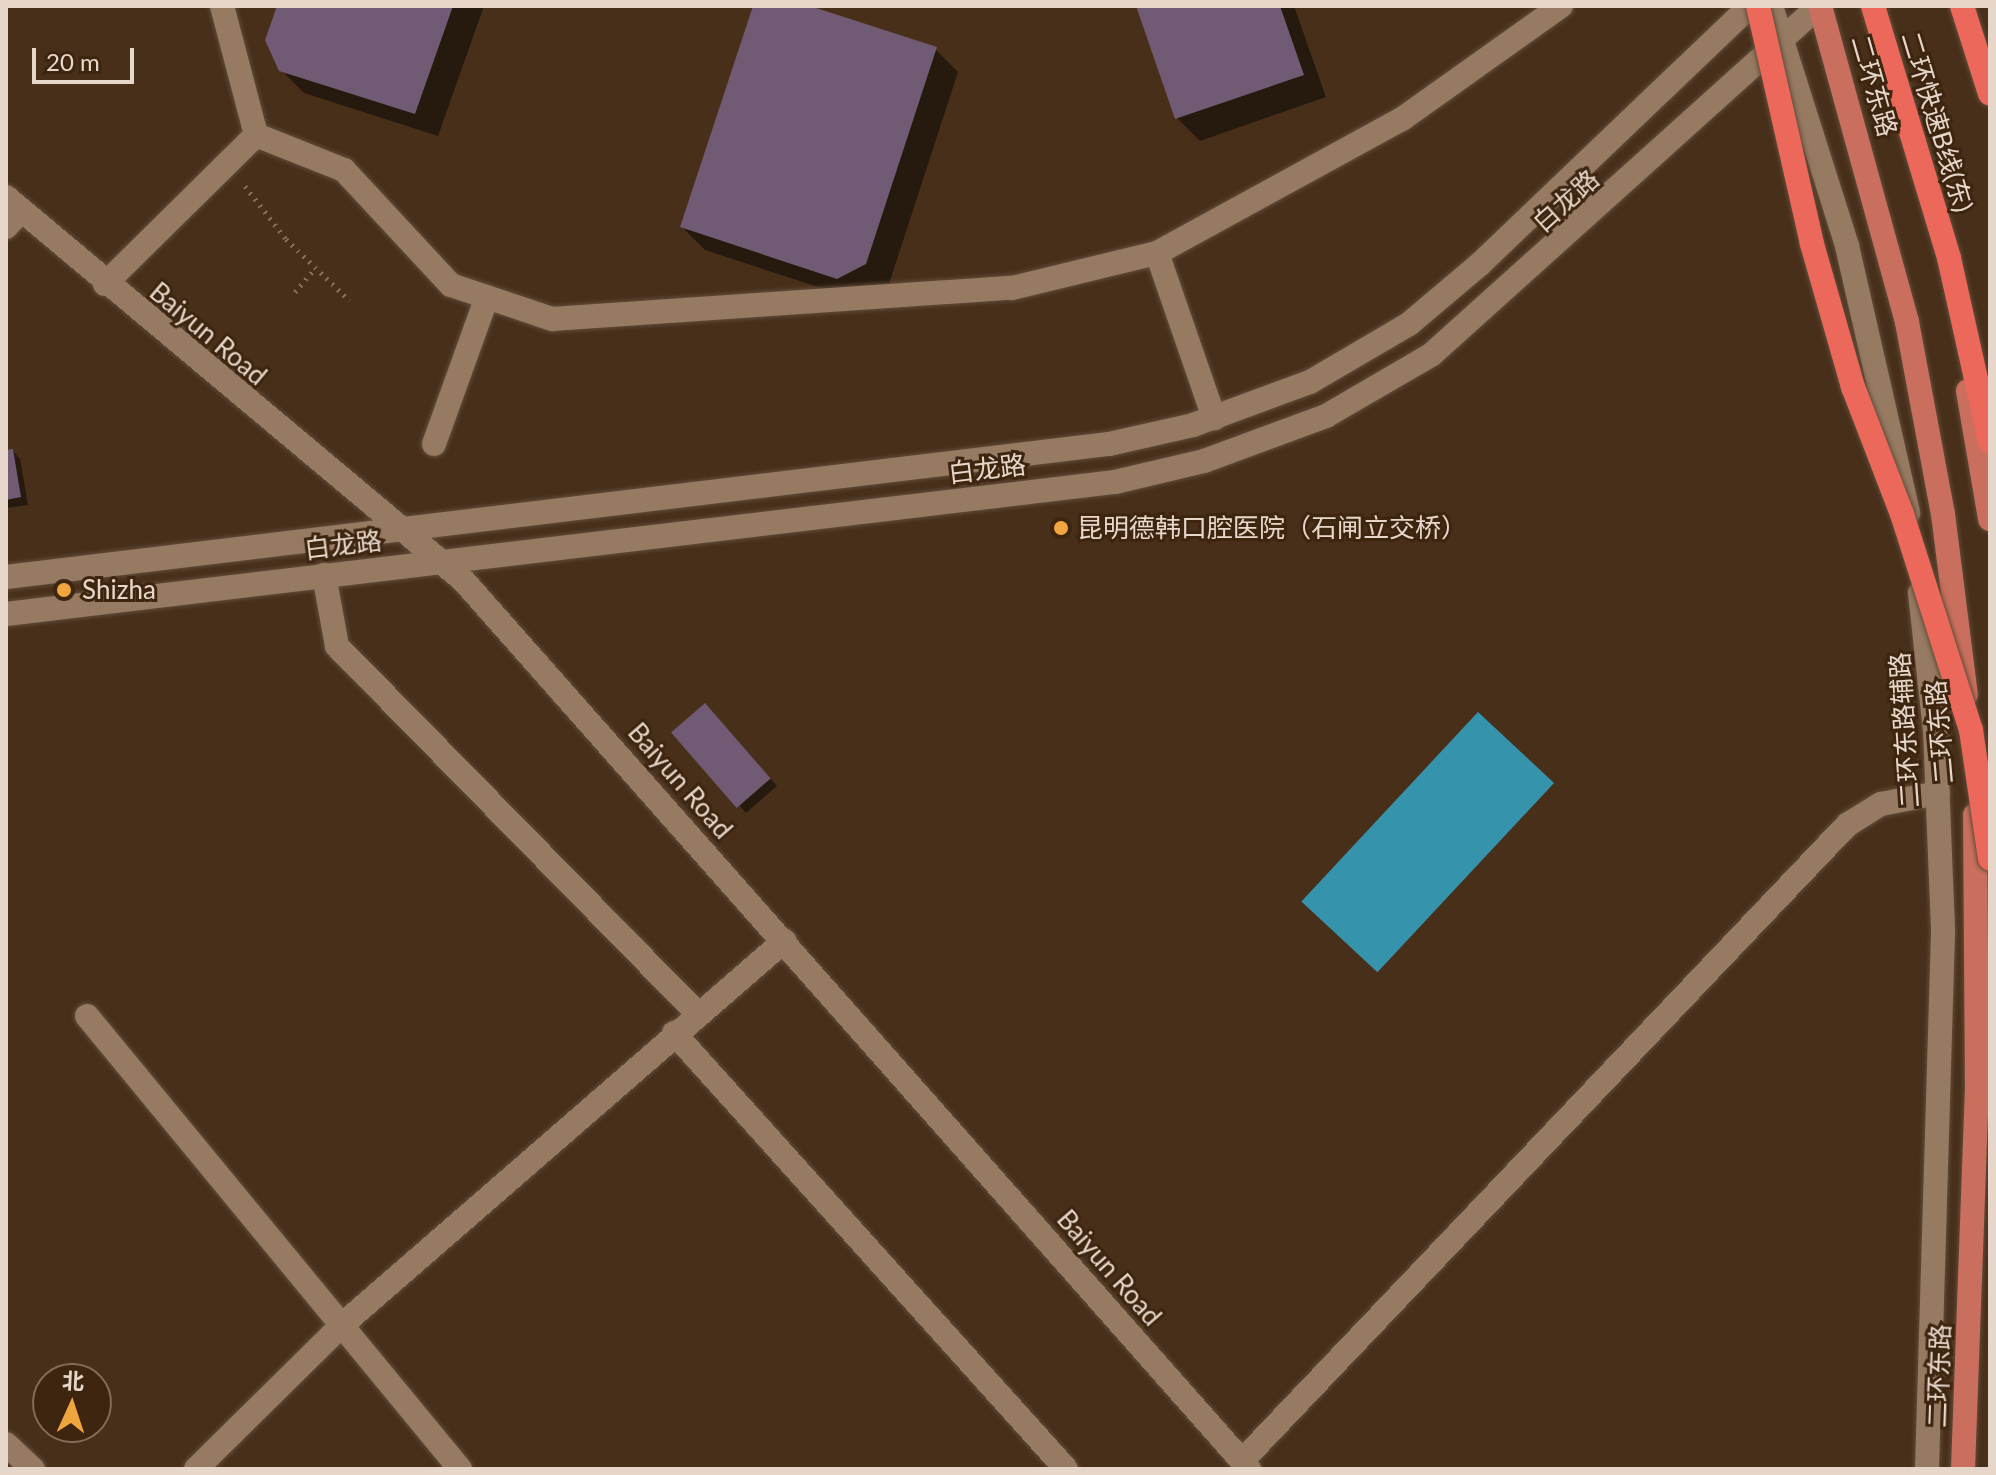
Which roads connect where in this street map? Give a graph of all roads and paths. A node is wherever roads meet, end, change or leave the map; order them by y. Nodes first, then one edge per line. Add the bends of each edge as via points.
1 (222, 6) edge
2 (1561, 6) edge
3 (1750, 6) edge
4 (1758, 6) edge
5 (1771, 6) edge
6 (1820, 6) edge
7 (1871, 6) edge
8 (1963, 6) edge
9 (1783, 40) junction
10 (1990, 87) edge
11 (1990, 94) edge
12 (256, 135) junction
13 (228, 164) junction
14 (11, 212) edge
15 (1157, 253) junction
16 (315, 268) junction
17 (105, 284) junction
18 (295, 292) dead end
19 (487, 297) junction
20 (349, 300) dead end
21 (1214, 418) junction
22 (1990, 441) edge
23 (434, 444) dead end
24 (1990, 519) edge
25 (404, 529) junction
26 (442, 561) junction
27 (324, 575) junction
28 (6, 577) edge
29 (6, 614) edge
30 (1938, 793) junction
31 (1990, 859) edge
32 (784, 941) junction
33 (698, 1014) junction
34 (87, 1016) dead end
35 (674, 1033) junction
36 (342, 1325) junction
37 (6, 1444) edge
38 (1246, 1465) edge
39 (33, 1469) edge
40 (196, 1469) edge
41 (460, 1469) edge
42 (1066, 1469) edge
43 (1927, 1469) edge
44 (1963, 1469) edge

1 - 12 street
2 - 15 street via 1402,119
3 - 21 street, 白龙路 via 1480,264 1409,324 1310,382
4 - 31 highway, bridge via 1808,229 1849,373 1902,514 1971,730
5 - 9 street, 二环东路辅路
6 - 9 street, 白龙路
6 - 44 main road, 二环东路, bridge via 1907,322 1943,514 1966,700 1978,1009
7 - 22 highway, 二环快速B线(东) via 1949,258
7 - 24 main road, 二环东路 via 1932,229
8 - 10 street
8 - 11 highway
9 - 26 street, 白龙路 via 1431,355 1326,416 1204,461 1115,482
9 - 30 street, 二环东路辅路 via 1847,246 1897,452 1923,612
12 - 13 street
12 - 19 street via 344,170 451,285
13 - 16 path
13 - 17 street
14 - 17 street, Baiyun Road
15 - 19 street via 1012,288 663,313 552,319
15 - 21 street
16 - 18 path
16 - 20 path
17 - 25 street, Baiyun Road
19 - 23 street
21 - 25 street, 白龙路 via 1109,444
25 - 26 street, Baiyun Road
25 - 28 street, 白龙路
26 - 27 street, 白龙路
26 - 32 street, Baiyun Road
27 - 29 street, 白龙路
27 - 33 street via 337,646
30 - 38 street via 1881,804 1847,825
30 - 43 street, 二环东路辅路 via 1942,1091
32 - 33 street
32 - 38 street, Baiyun Road
33 - 35 street
34 - 36 street
35 - 36 street
35 - 42 street
36 - 40 street
36 - 41 street
37 - 39 street

